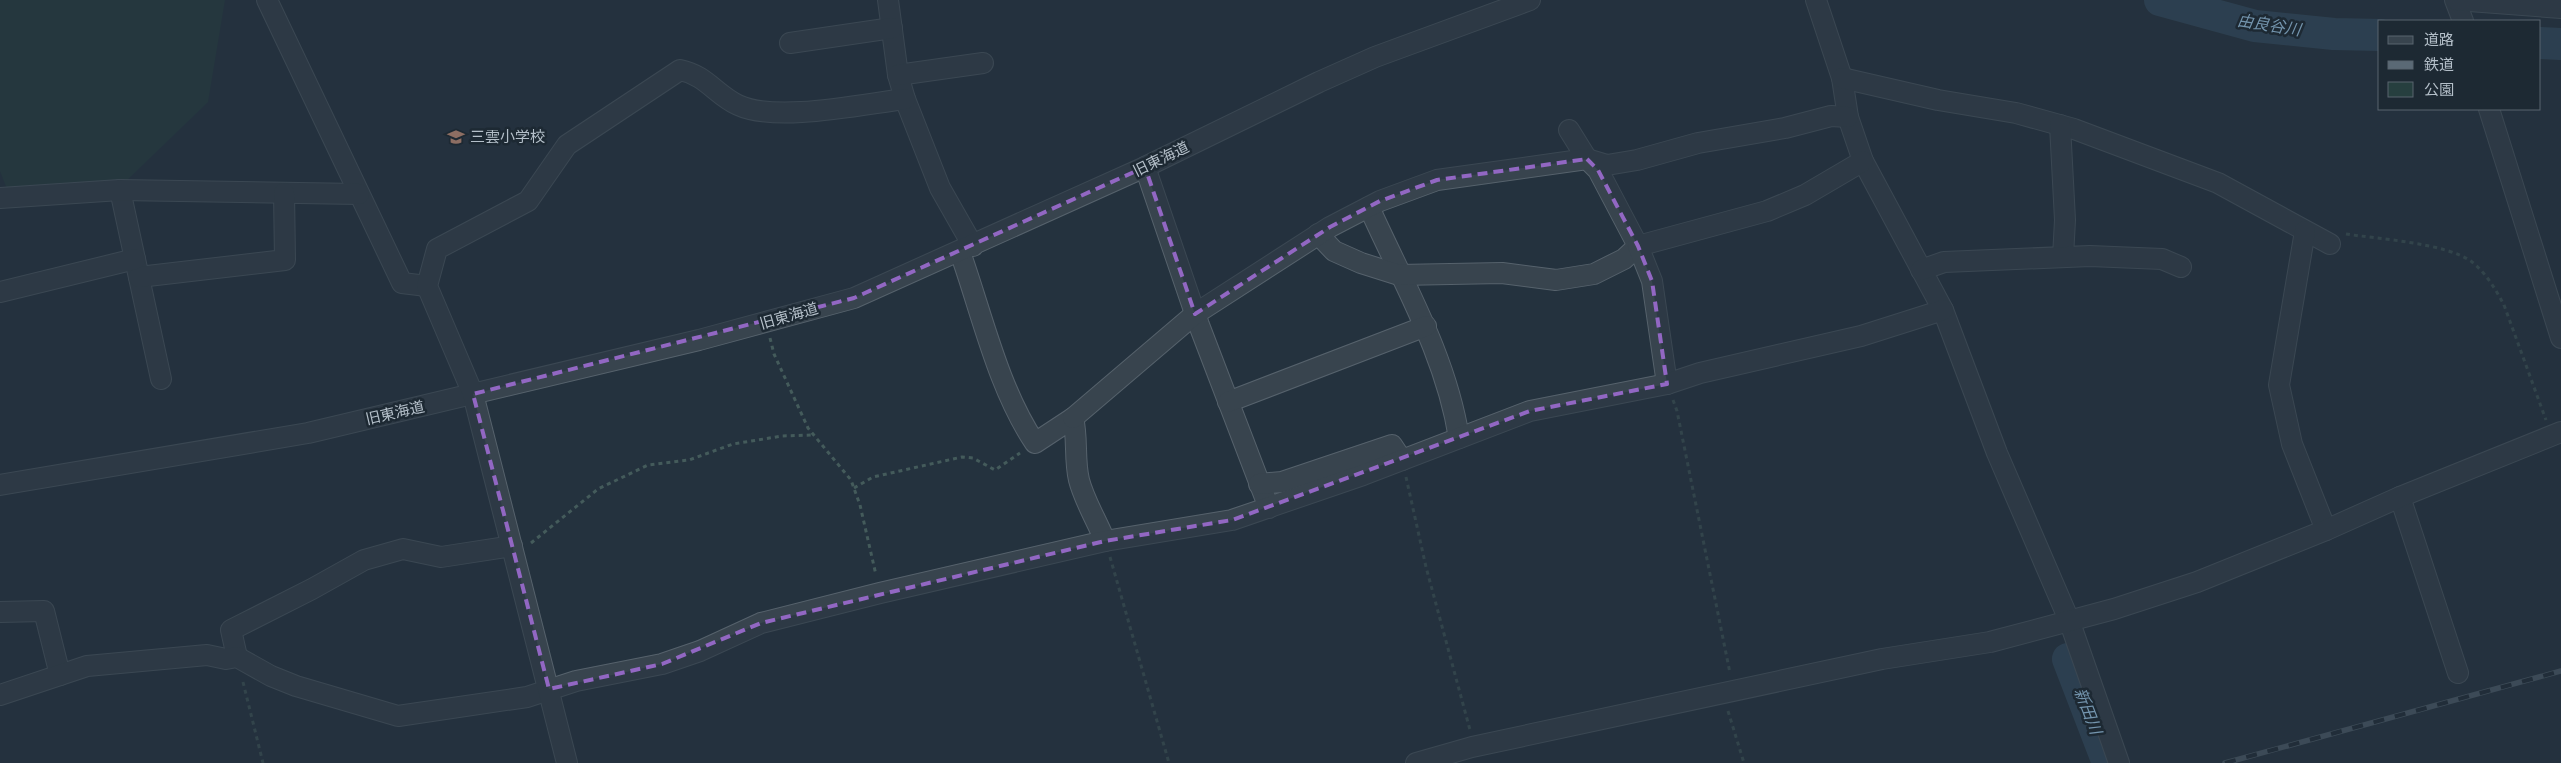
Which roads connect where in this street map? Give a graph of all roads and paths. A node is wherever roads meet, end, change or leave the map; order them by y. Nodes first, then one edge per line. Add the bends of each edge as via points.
1 (267, 0) edge
2 (888, 0) edge
3 (1530, 0) edge
4 (1816, 0) edge
5 (2458, 7) edge
6 (2561, 8) edge
7 (892, 28) junction
8 (790, 43) dead end
9 (984, 63) dead end
10 (898, 75) junction
11 (1842, 78) junction
12 (905, 99) junction
13 (2489, 110) edge
14 (1848, 117) junction
15 (2060, 125) junction
16 (1570, 130) dead end
17 (1587, 159) junction
18 (1863, 161) junction
19 (1145, 167) junction
20 (120, 190) junction
21 (284, 193) junction
22 (359, 194) junction
23 (0, 198) edge
24 (1369, 207) junction
25 (2306, 231) junction
26 (1318, 234) junction
27 (2335, 239) joint
28 (1638, 246) junction
29 (967, 249) junction
30 (2063, 257) junction
31 (2181, 267) dead end
32 (137, 268) junction
33 (1921, 270) junction
34 (1399, 275) junction
35 (427, 286) junction
36 (0, 292) edge
37 (1942, 310) junction
38 (1195, 314) junction
39 (766, 323) junction
40 (1426, 326) junction
41 (2561, 338) edge
42 (160, 379) dead end
43 (1667, 384) junction
44 (474, 394) junction
45 (1228, 402) junction
46 (1073, 418) junction
47 (2556, 434) edge
48 (814, 435) junction
49 (1459, 438) junction
50 (1035, 443) junction
51 (1402, 460) junction
52 (1259, 484) junction
53 (0, 485) edge
54 (854, 488) junction
55 (2400, 496) junction
56 (1269, 508) junction
57 (2326, 530) junction
58 (1105, 541) junction
59 (514, 551) junction
60 (880, 593) junction
61 (0, 612) edge
62 (2069, 620) junction
63 (237, 657) junction
64 (2458, 673) dead end
65 (60, 675) junction
66 (549, 689) junction
67 (1731, 692) junction
68 (0, 695) edge
69 (1472, 747) junction
70 (263, 763) edge
71 (567, 763) edge
72 (1170, 763) edge
73 (1416, 763) edge
74 (1744, 763) edge
75 (2119, 763) edge

1 - 22 street
2 - 7 street
3 - 19 street, 旧東海道 via 1359,64
4 - 11 street
5 - 6 street
7 - 8 street
7 - 10 street
9 - 10 street
10 - 12 street
11 - 14 street
11 - 15 street
12 - 29 street
12 - 35 street via 786,113 766,112 738,105 694,72 680,70 568,145 528,201 437,249
13 - 41 street
14 - 17 street via 1831,116 1607,165
14 - 18 street
15 - 25 street via 2218,183
15 - 30 street via 2065,220
16 - 17 street
17 - 24 street via 1437,180
17 - 28 street via 1598,170
18 - 28 street via 1804,195 1767,211
18 - 33 street
19 - 29 street, 旧東海道
19 - 38 street
20 - 21 street
20 - 23 street
20 - 32 street
21 - 22 street
21 - 32 street via 285,260
22 - 35 street via 402,283
24 - 26 street
24 - 34 street
25 - 27 street
25 - 57 street via 2279,385 2292,444
26 - 34 street via 1334,251
26 - 38 street
27 - 47 path via 2446,250 2472,262 2494,287 2504,305
28 - 34 street via 1624,259 1594,274 1556,280 1502,273
28 - 43 street via 1652,281
29 - 39 street, 旧東海道 via 854,298
29 - 50 street via 1007,390
30 - 31 street via 2162,259
30 - 33 street via 1944,262
32 - 36 street
32 - 42 street
33 - 37 street
34 - 40 street
35 - 44 street
37 - 43 street via 1861,336 1700,373
37 - 62 street via 1997,453
38 - 45 street
38 - 46 street
39 - 44 street, 旧東海道
39 - 48 path via 774,354
40 - 45 street
40 - 49 street via 1454,404
43 - 49 street via 1530,410
43 - 67 path via 1679,421 1731,677
44 - 53 street, 旧東海道 via 308,434
44 - 59 street
45 - 52 street
46 - 50 street
46 - 58 street via 1079,482
47 - 55 street
48 - 54 path
48 - 59 path via 782,436 733,444 689,460 648,465 598,489
49 - 51 street
50 - 54 path via 996,470 973,458 962,457 873,477
51 - 52 street via 1392,445 1282,482
51 - 56 street
51 - 69 path via 1426,567 1469,724
52 - 56 street
54 - 60 path
55 - 57 street
55 - 64 street
56 - 58 street via 1232,520
57 - 62 street via 2197,582
58 - 60 street
58 - 72 path
59 - 63 street via 441,557 403,549 364,560 231,630
59 - 66 street
60 - 66 street via 761,623 700,651 662,664
61 - 65 street via 44,611
62 - 67 street via 1990,642 1882,659
62 - 75 street
63 - 65 street via 182,656 87,666
63 - 66 street via 271,676 398,716 527,697
63 - 70 path
65 - 68 street
66 - 71 street
67 - 69 street
67 - 74 path via 1728,712
69 - 73 street

